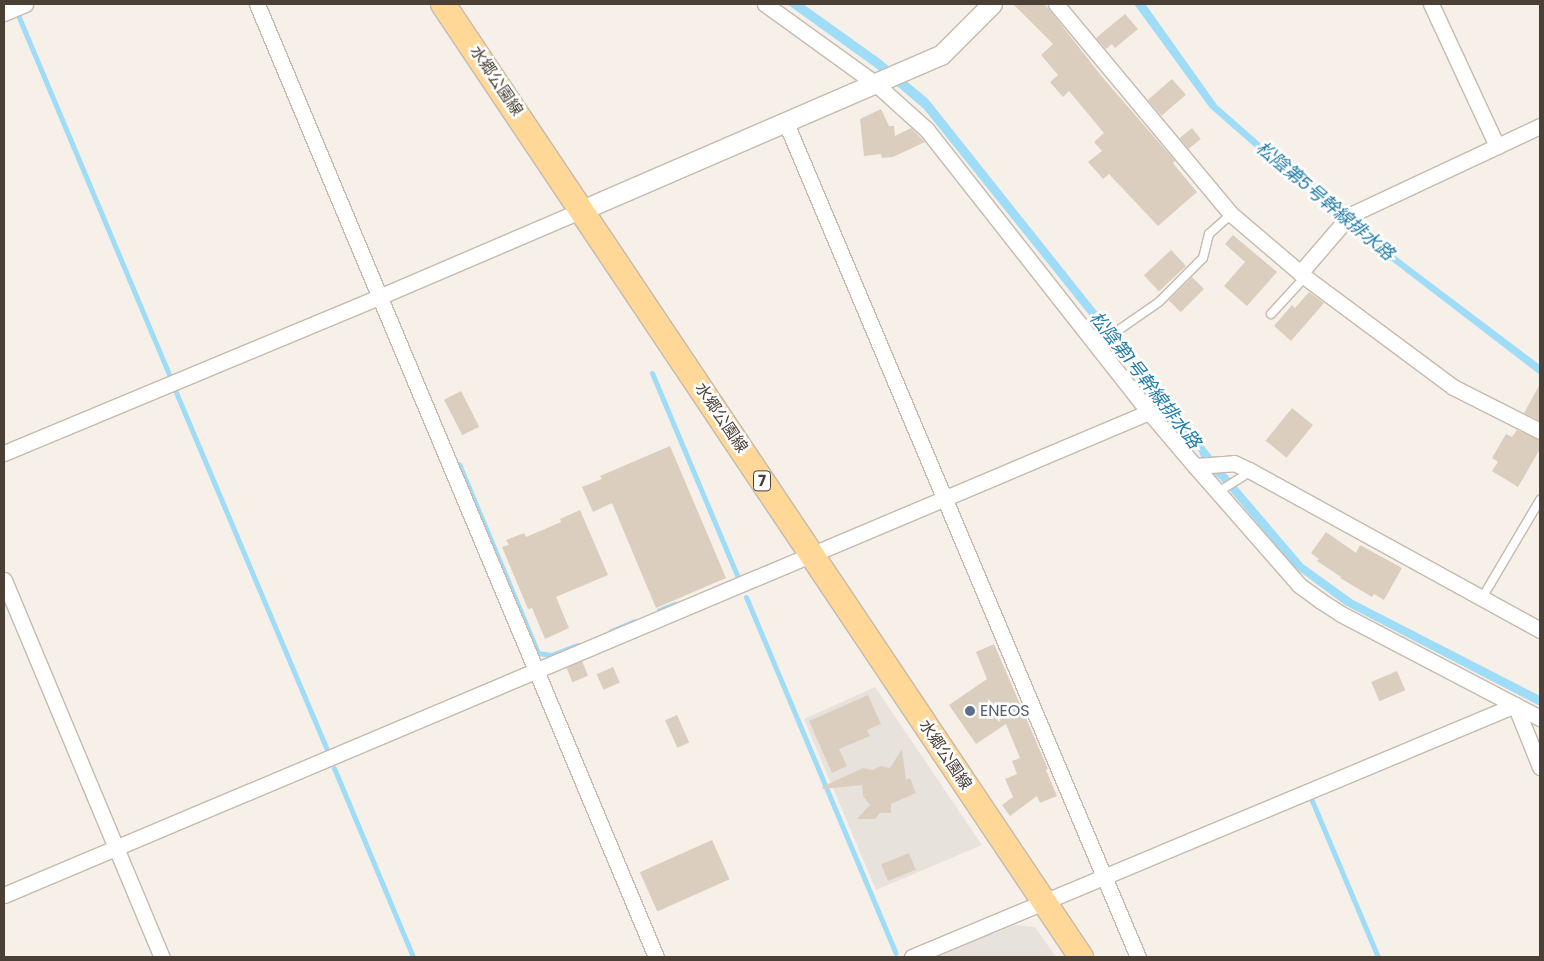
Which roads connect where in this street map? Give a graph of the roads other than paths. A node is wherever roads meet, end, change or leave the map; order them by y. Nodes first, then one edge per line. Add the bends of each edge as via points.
1 (25, 4) edge
2 (257, 4) edge
3 (444, 4) edge
4 (765, 4) edge
5 (992, 4) edge
6 (1056, 4) edge
7 (1431, 4) edge
8 (4, 13) edge
9 (879, 82) junction
10 (786, 123) junction
11 (1540, 126) edge
12 (1496, 146) junction
13 (582, 210) junction
14 (1231, 214) junction
15 (1302, 275) junction
16 (378, 297) junction
17 (1271, 314) dead end
18 (1099, 343) junction
19 (1149, 412) junction
20 (1540, 431) edge
21 (4, 453) edge
22 (1197, 466) junction
23 (1252, 471) junction
24 (1220, 491) junction
25 (945, 499) junction
26 (1540, 500) edge
27 (812, 555) junction
28 (4, 580) edge
29 (1482, 598) junction
30 (1540, 630) edge
31 (538, 671) junction
32 (1515, 705) junction
33 (1540, 718) edge
34 (1540, 767) edge
35 (117, 848) junction
36 (1104, 876) junction
37 (4, 895) edge
38 (1043, 902) junction
39 (162, 957) edge
40 (656, 957) edge
41 (912, 957) edge
42 (1081, 957) edge
43 (1138, 957) edge

1 - 8 street
2 - 16 street
3 - 13 main road, 水郷公園線 / 7
4 - 9 street
5 - 9 street via 941,55
6 - 14 street
7 - 12 street
9 - 10 street
9 - 18 street via 926,130
10 - 13 street
10 - 25 street
11 - 12 street
12 - 15 street via 1350,215
13 - 16 street
13 - 27 main road, 水郷公園線 / 7
14 - 15 street
14 - 18 lane via 1209,234 1203,258 1159,302
15 - 17 lane
15 - 20 street via 1453,387
16 - 21 street
16 - 31 street
18 - 19 street
19 - 22 street
19 - 25 street
22 - 23 street via 1234,463
22 - 24 street
23 - 24 lane
23 - 29 street
24 - 32 street via 1299,585 1321,601
25 - 27 street
25 - 36 street
26 - 29 lane
27 - 31 street
27 - 38 main road, 水郷公園線 / 7
28 - 35 street
29 - 30 street
31 - 35 street
31 - 40 street
32 - 33 street
32 - 34 street
32 - 36 street
35 - 37 street
35 - 39 street
36 - 38 street
36 - 43 street
38 - 41 street
38 - 42 main road, 水郷公園線 / 7

